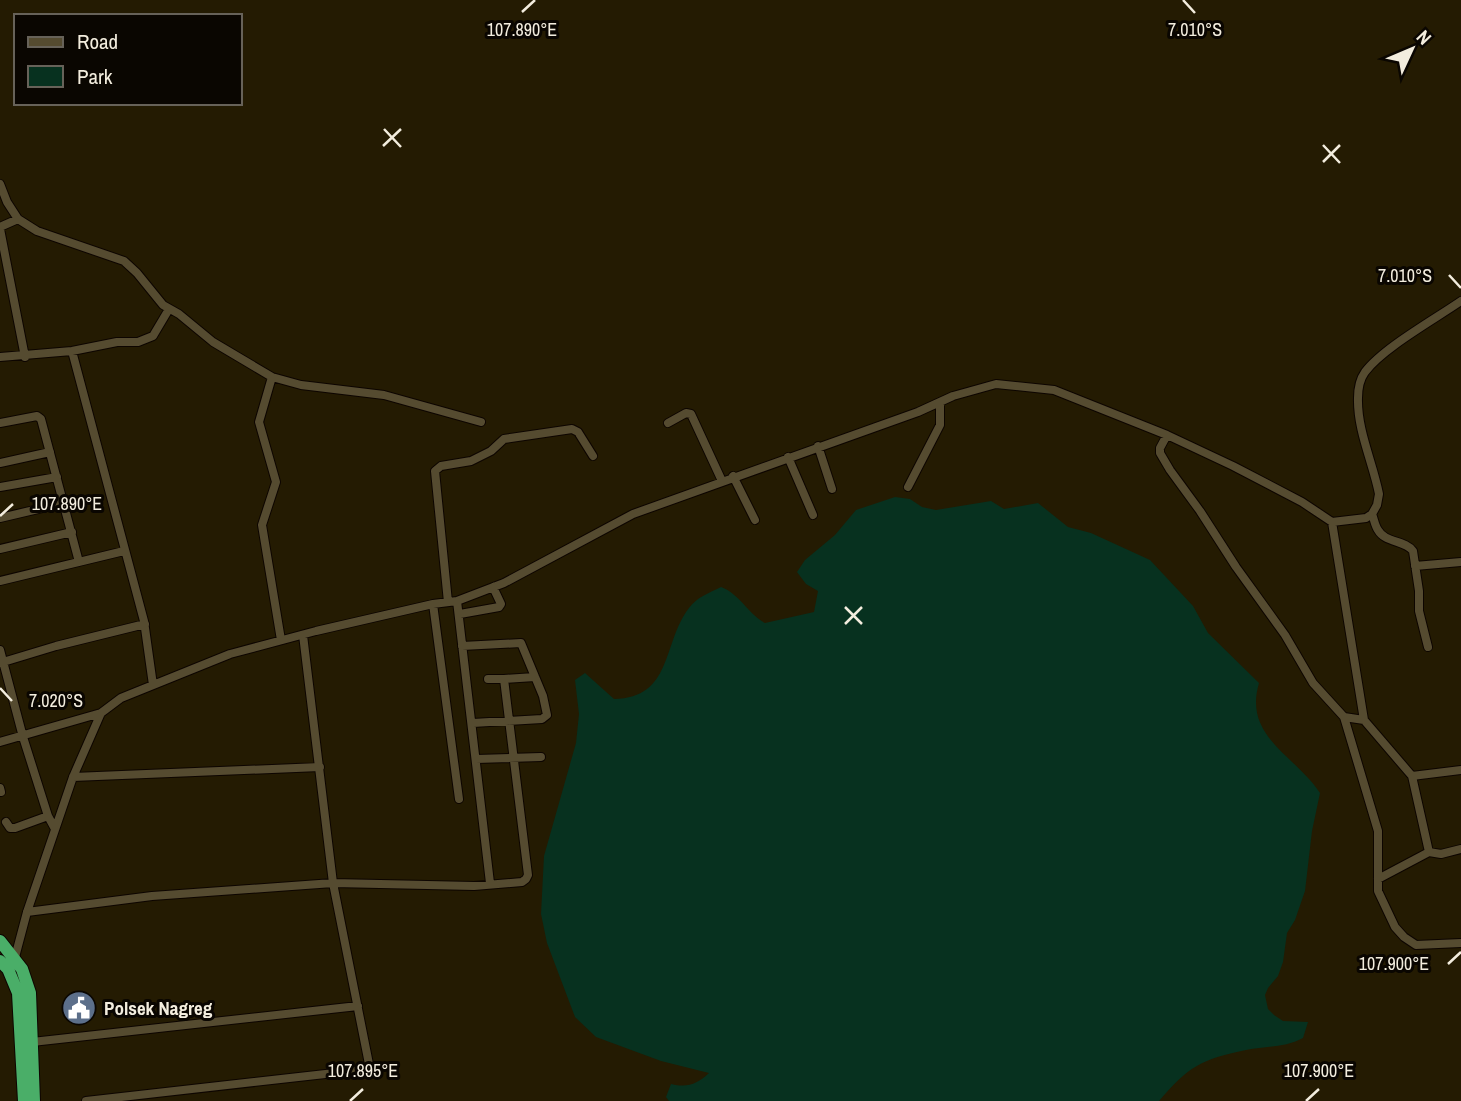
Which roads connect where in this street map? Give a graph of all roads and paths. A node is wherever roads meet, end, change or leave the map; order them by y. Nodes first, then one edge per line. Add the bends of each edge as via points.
1 (0, 184) edge
2 (19, 219) junction
3 (0, 228) edge
4 (1461, 300) edge
5 (169, 309) junction
6 (72, 351) junction
7 (0, 357) edge
8 (25, 357) junction
9 (272, 377) junction
10 (940, 402) junction
11 (481, 422) dead end
12 (0, 423) edge
13 (668, 423) dead end
14 (1167, 435) junction
15 (818, 446) junction
16 (50, 452) junction
17 (593, 456) dead end
18 (788, 457) junction
19 (0, 463) edge
20 (733, 476) junction
21 (57, 477) junction
22 (722, 481) junction
23 (0, 487) edge
24 (908, 487) dead end
25 (832, 489) dead end
26 (64, 503) junction
27 (1372, 514) junction
28 (813, 515) dead end
29 (0, 518) edge
30 (755, 520) dead end
31 (1332, 522) junction
32 (72, 532) junction
33 (0, 549) edge
34 (124, 551) junction
35 (79, 562) junction
36 (1461, 562) edge
37 (1415, 566) junction
38 (0, 581) edge
39 (494, 587) junction
40 (453, 602) junction
41 (433, 604) junction
42 (460, 614) junction
43 (145, 624) junction
44 (303, 635) junction
45 (281, 640) junction
46 (462, 646) junction
47 (1428, 646) dead end
48 (0, 650) edge
49 (1, 663) edge
50 (535, 677) junction
51 (488, 679) dead end
52 (504, 679) junction
53 (153, 685) junction
54 (101, 713) junction
55 (1344, 717) junction
56 (1364, 720) junction
57 (510, 722) junction
58 (473, 723) junction
59 (23, 737) junction
60 (0, 742) edge
61 (514, 757) junction
62 (541, 757) dead end
63 (476, 759) junction
64 (320, 767) junction
65 (1461, 770) edge
66 (1412, 776) junction
67 (73, 777) junction
68 (458, 799) dead end
69 (48, 816) junction
70 (6, 822) dead end
71 (55, 829) junction
72 (1461, 849) edge
73 (1429, 852) junction
74 (1378, 879) junction
75 (333, 883) junction
76 (490, 883) junction
77 (27, 912) junction
78 (0, 941) edge
79 (1461, 943) edge
80 (8, 963) edge
81 (358, 1006) junction
82 (33, 1042) junction
83 (24, 1101) edge
84 (34, 1101) edge
85 (86, 1101) edge

1 - 2 street
2 - 3 street
2 - 5 street via 37,231 124,261
3 - 8 street
4 - 27 street via 1364,373 1358,400 1379,494
5 - 6 street via 159,329 146,340
5 - 9 street
6 - 8 street
6 - 34 street
7 - 8 street
9 - 11 street via 384,395
9 - 45 street via 258,422 276,482 262,530
10 - 14 street via 996,384 1054,390
10 - 15 street
10 - 24 street via 940,425
12 - 16 street via 40,417
13 - 22 street via 691,414
14 - 31 street via 1302,502
14 - 55 street via 1160,448 1170,470 1285,635 1312,683
15 - 18 street
15 - 25 street
16 - 19 street
16 - 21 street
17 - 40 street via 572,429 504,439 491,452 435,471
18 - 20 street
18 - 28 street
20 - 22 street
20 - 30 street
21 - 23 street
21 - 26 street
22 - 39 street via 633,514
26 - 29 street
26 - 32 street
27 - 31 street
27 - 37 street via 1384,536 1412,549
31 - 56 street
32 - 33 street
32 - 35 street
34 - 35 street
34 - 43 street
35 - 38 street
36 - 37 street
37 - 47 street
39 - 40 street
39 - 42 street via 499,607
40 - 41 street
40 - 42 street
41 - 44 street
41 - 68 street
42 - 46 street
43 - 49 street
43 - 53 street
44 - 45 street
44 - 64 street
45 - 53 street via 230,654
46 - 50 street via 520,643
46 - 58 street
48 - 49 street
49 - 59 street
50 - 52 street
50 - 57 street via 547,715
51 - 52 street
52 - 57 street
53 - 54 street via 121,698
54 - 59 street
54 - 67 street
55 - 56 street
55 - 74 street via 1378,831
56 - 66 street
57 - 58 street
57 - 61 street
58 - 63 street
59 - 60 street
59 - 69 street
61 - 62 street
61 - 63 street
61 - 76 street via 528,874 522,882
63 - 76 street
64 - 67 street
64 - 75 street
65 - 66 street
66 - 73 street
67 - 71 street
69 - 70 street via 15,828
69 - 71 street
71 - 77 street
72 - 73 street
73 - 74 street
74 - 79 street via 1386,909 1404,937 1416,945
75 - 76 street
75 - 77 street via 152,896
75 - 81 street
77 - 80 street
78 - 80 highway
80 - 82 highway via 22,969 30,993
80 - 83 highway via 18,993
81 - 82 street
81 - 85 street via 370,1069
82 - 84 highway

